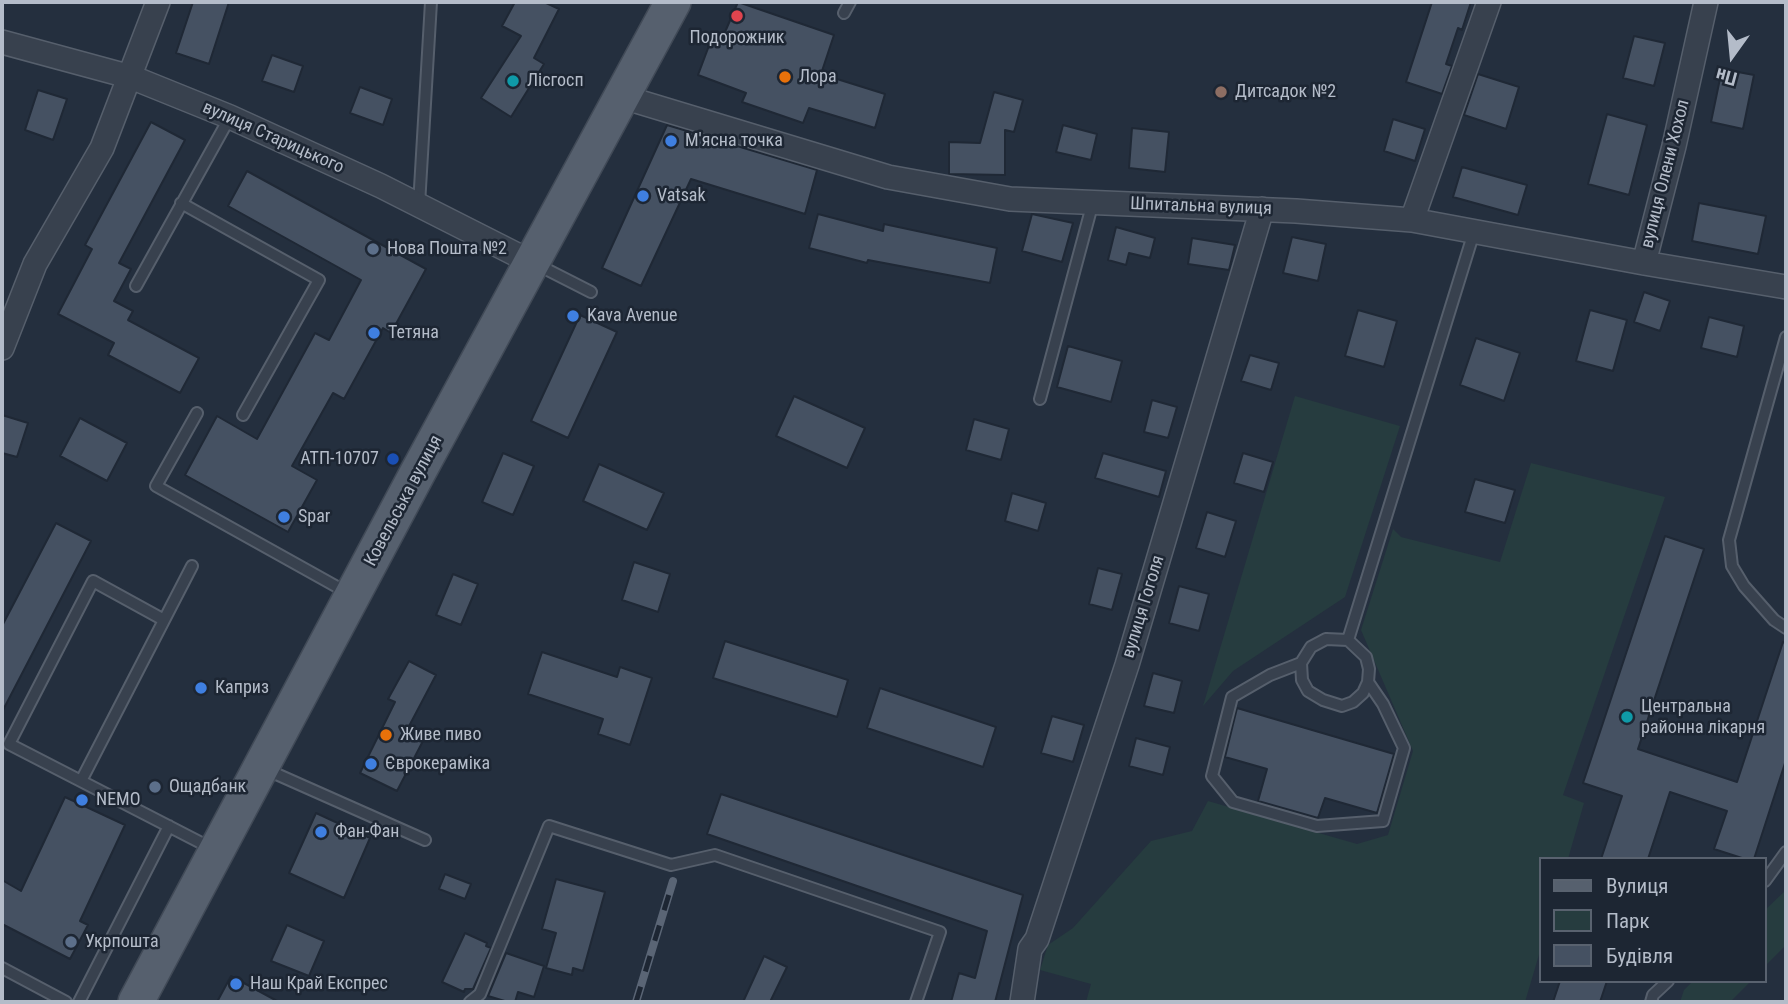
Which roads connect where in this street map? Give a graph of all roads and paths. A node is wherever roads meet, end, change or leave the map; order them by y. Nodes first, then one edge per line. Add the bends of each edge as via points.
1 (158, 2) edge
2 (431, 2) edge
3 (673, 2) edge
4 (850, 2) edge
5 (1489, 2) edge
6 (1706, 2) edge
7 (844, 13) dead end
8 (2, 41) edge
9 (131, 77) junction
10 (623, 97) junction
11 (230, 117) junction
12 (1093, 202) junction
13 (181, 203) junction
14 (419, 205) junction
15 (1262, 209) junction
16 (1412, 220) junction
17 (1475, 232) junction
18 (533, 263) junction
19 (1644, 264) junction
20 (136, 286) dead end
21 (1786, 287) edge
22 (591, 292) dead end
23 (1786, 337) edge
24 (2, 348) edge
25 (1040, 399) dead end
26 (197, 413) dead end
27 (243, 415) dead end
28 (192, 566) dead end
29 (354, 596) junction
30 (164, 620) junction
31 (1786, 628) edge
32 (1349, 640) junction
33 (1301, 663) junction
34 (1368, 682) junction
35 (262, 768) junction
36 (80, 781) junction
37 (169, 826) junction
38 (425, 840) dead end
39 (217, 851) junction
40 (1786, 852) edge
41 (1767, 878) edge
42 (2, 968) edge
43 (1666, 983) edge
44 (66, 1002) edge
45 (79, 1002) edge
46 (136, 1002) edge
47 (470, 1002) edge
48 (916, 1002) edge
49 (1022, 1002) edge
50 (1651, 1002) edge

1 - 9 street
2 - 14 lane
3 - 10 main road, Ковельська вулиця
4 - 7 lane
5 - 16 street
6 - 19 street, вулиця Олени Хохол
8 - 9 street, вулиця Старицького
9 - 11 street, вулиця Старицького
9 - 24 street via 102,148 35,264
10 - 12 street, Шпитальна вулиця via 888,177 1010,200
10 - 18 main road, Ковельська вулиця
11 - 13 lane
11 - 14 street, вулиця Старицького
12 - 15 street, Шпитальна вулиця
12 - 25 lane
13 - 20 lane
13 - 27 lane via 318,279
14 - 18 street, вулиця Старицького
15 - 16 street, Шпитальна вулиця
15 - 49 street, вулиця Гоголя via 1126,665 1030,949
16 - 17 street, Шпитальна вулиця
17 - 19 street, Шпитальна вулиця
17 - 32 lane
18 - 22 lane
18 - 29 main road, Ковельська вулиця
19 - 21 street, Шпитальна вулиця
23 - 31 lane via 1729,540 1732,566 1744,586
26 - 29 lane via 156,486
28 - 30 lane
29 - 35 main road, Ковельська вулиця
30 - 36 lane
30 - 36 lane via 93,582 9,744
32 - 33 lane via 1326,639 1311,647
32 - 34 lane via 1366,656
33 - 34 lane via 1308,691 1342,706 1363,693
33 - 34 lane via 1232,697 1212,776 1233,803 1317,826 1383,821 1404,748
35 - 38 lane
35 - 39 main road, Ковельська вулиця
36 - 37 lane
37 - 39 lane
37 - 45 lane
39 - 46 main road, Ковельська вулиця
40 - 41 lane
42 - 44 lane
43 - 50 lane
47 - 48 lane via 480,994 549,826 671,865 715,855 940,932

